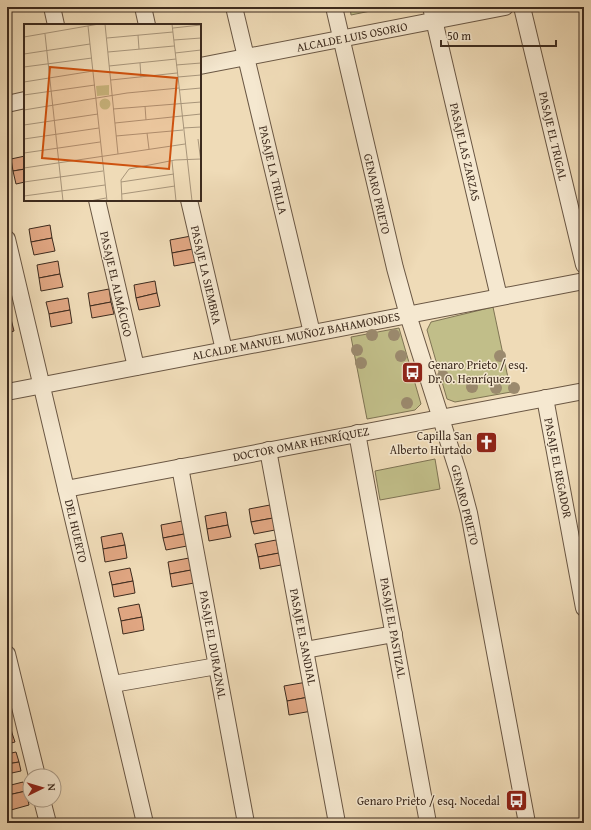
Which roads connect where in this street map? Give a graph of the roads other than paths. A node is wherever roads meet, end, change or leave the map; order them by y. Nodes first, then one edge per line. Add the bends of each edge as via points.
1 (52, 7) edge
2 (143, 7) edge
3 (234, 7) edge
4 (334, 7) edge
5 (505, 7) edge
6 (522, 7) edge
7 (433, 14) edge
8 (56, 24) edge
9 (147, 24) edge
10 (341, 39) junction
11 (246, 57) junction
12 (201, 66) edge
13 (24, 100) edge
14 (7, 104) edge
15 (97, 201) edge
16 (189, 201) edge
17 (7, 239) edge
18 (584, 265) edge
19 (584, 281) edge
20 (499, 297) junction
21 (408, 315) junction
22 (312, 333) junction
23 (224, 350) junction
24 (136, 367) junction
25 (42, 385) junction
26 (584, 391) edge
27 (7, 392) edge
28 (545, 398) junction
29 (441, 418) junction
30 (357, 434) junction
31 (268, 450) junction
32 (180, 467) junction
33 (66, 489) junction
34 (583, 600) edge
35 (394, 634) junction
36 (305, 650) junction
37 (7, 654) edge
38 (217, 666) junction
39 (112, 684) junction
40 (35, 768) edge
41 (44, 808) edge
42 (48, 823) edge
43 (145, 823) edge
44 (246, 823) edge
45 (337, 823) edge
46 (428, 823) edge
47 (527, 823) edge

1 - 8 street
2 - 9 street
3 - 11 street, PASAJE LA TRILLA
4 - 10 street, GENARO PRIETO
5 - 7 street, ALCALDE LUIS OSORIO
6 - 18 street, PASAJE EL TRIGAL
7 - 10 street, ALCALDE LUIS OSORIO
7 - 20 street, PASAJE LAS ZARZAS
10 - 11 street, ALCALDE LUIS OSORIO
10 - 21 street, GENARO PRIETO
11 - 12 street, ALCALDE LUIS OSORIO
11 - 22 street, PASAJE LA TRILLA
13 - 14 street
15 - 24 street, PASAJE EL ALMÁCIGO
16 - 23 street, PASAJE LA SIEMBRA
17 - 25 street, DEL HUERTO
19 - 20 street, ALCALDE MANUEL MUÑOZ BAHAMONDES
20 - 21 street, ALCALDE MANUEL MUÑOZ BAHAMONDES
21 - 22 street, ALCALDE MANUEL MUÑOZ BAHAMONDES
21 - 29 street, GENARO PRIETO
22 - 23 street, ALCALDE MANUEL MUÑOZ BAHAMONDES
23 - 24 street, ALCALDE MANUEL MUÑOZ BAHAMONDES
24 - 25 street, ALCALDE MANUEL MUÑOZ BAHAMONDES
25 - 27 street, ALCALDE MANUEL MUÑOZ BAHAMONDES
25 - 33 street, DEL HUERTO
26 - 28 street, DOCTOR OMAR HENRÍQUEZ
28 - 29 street, DOCTOR OMAR HENRÍQUEZ
28 - 34 street, PASAJE EL REGADOR
29 - 30 street, DOCTOR OMAR HENRÍQUEZ
29 - 47 street, GENARO PRIETO via 474,536
30 - 31 street, DOCTOR OMAR HENRÍQUEZ
30 - 35 street, PASAJE EL PASTIZAL
31 - 32 street, DOCTOR OMAR HENRÍQUEZ
31 - 36 street, PASAJE EL SANDIAL
32 - 33 street, DOCTOR OMAR HENRÍQUEZ
32 - 38 street, PASAJE EL DURAZNAL
33 - 39 street, DEL HUERTO
35 - 36 street
35 - 46 street, PASAJE EL PASTIZAL
36 - 45 street, PASAJE EL SANDIAL
37 - 40 street
38 - 39 street
38 - 44 street, PASAJE EL DURAZNAL
39 - 43 street, DEL HUERTO
41 - 42 street

